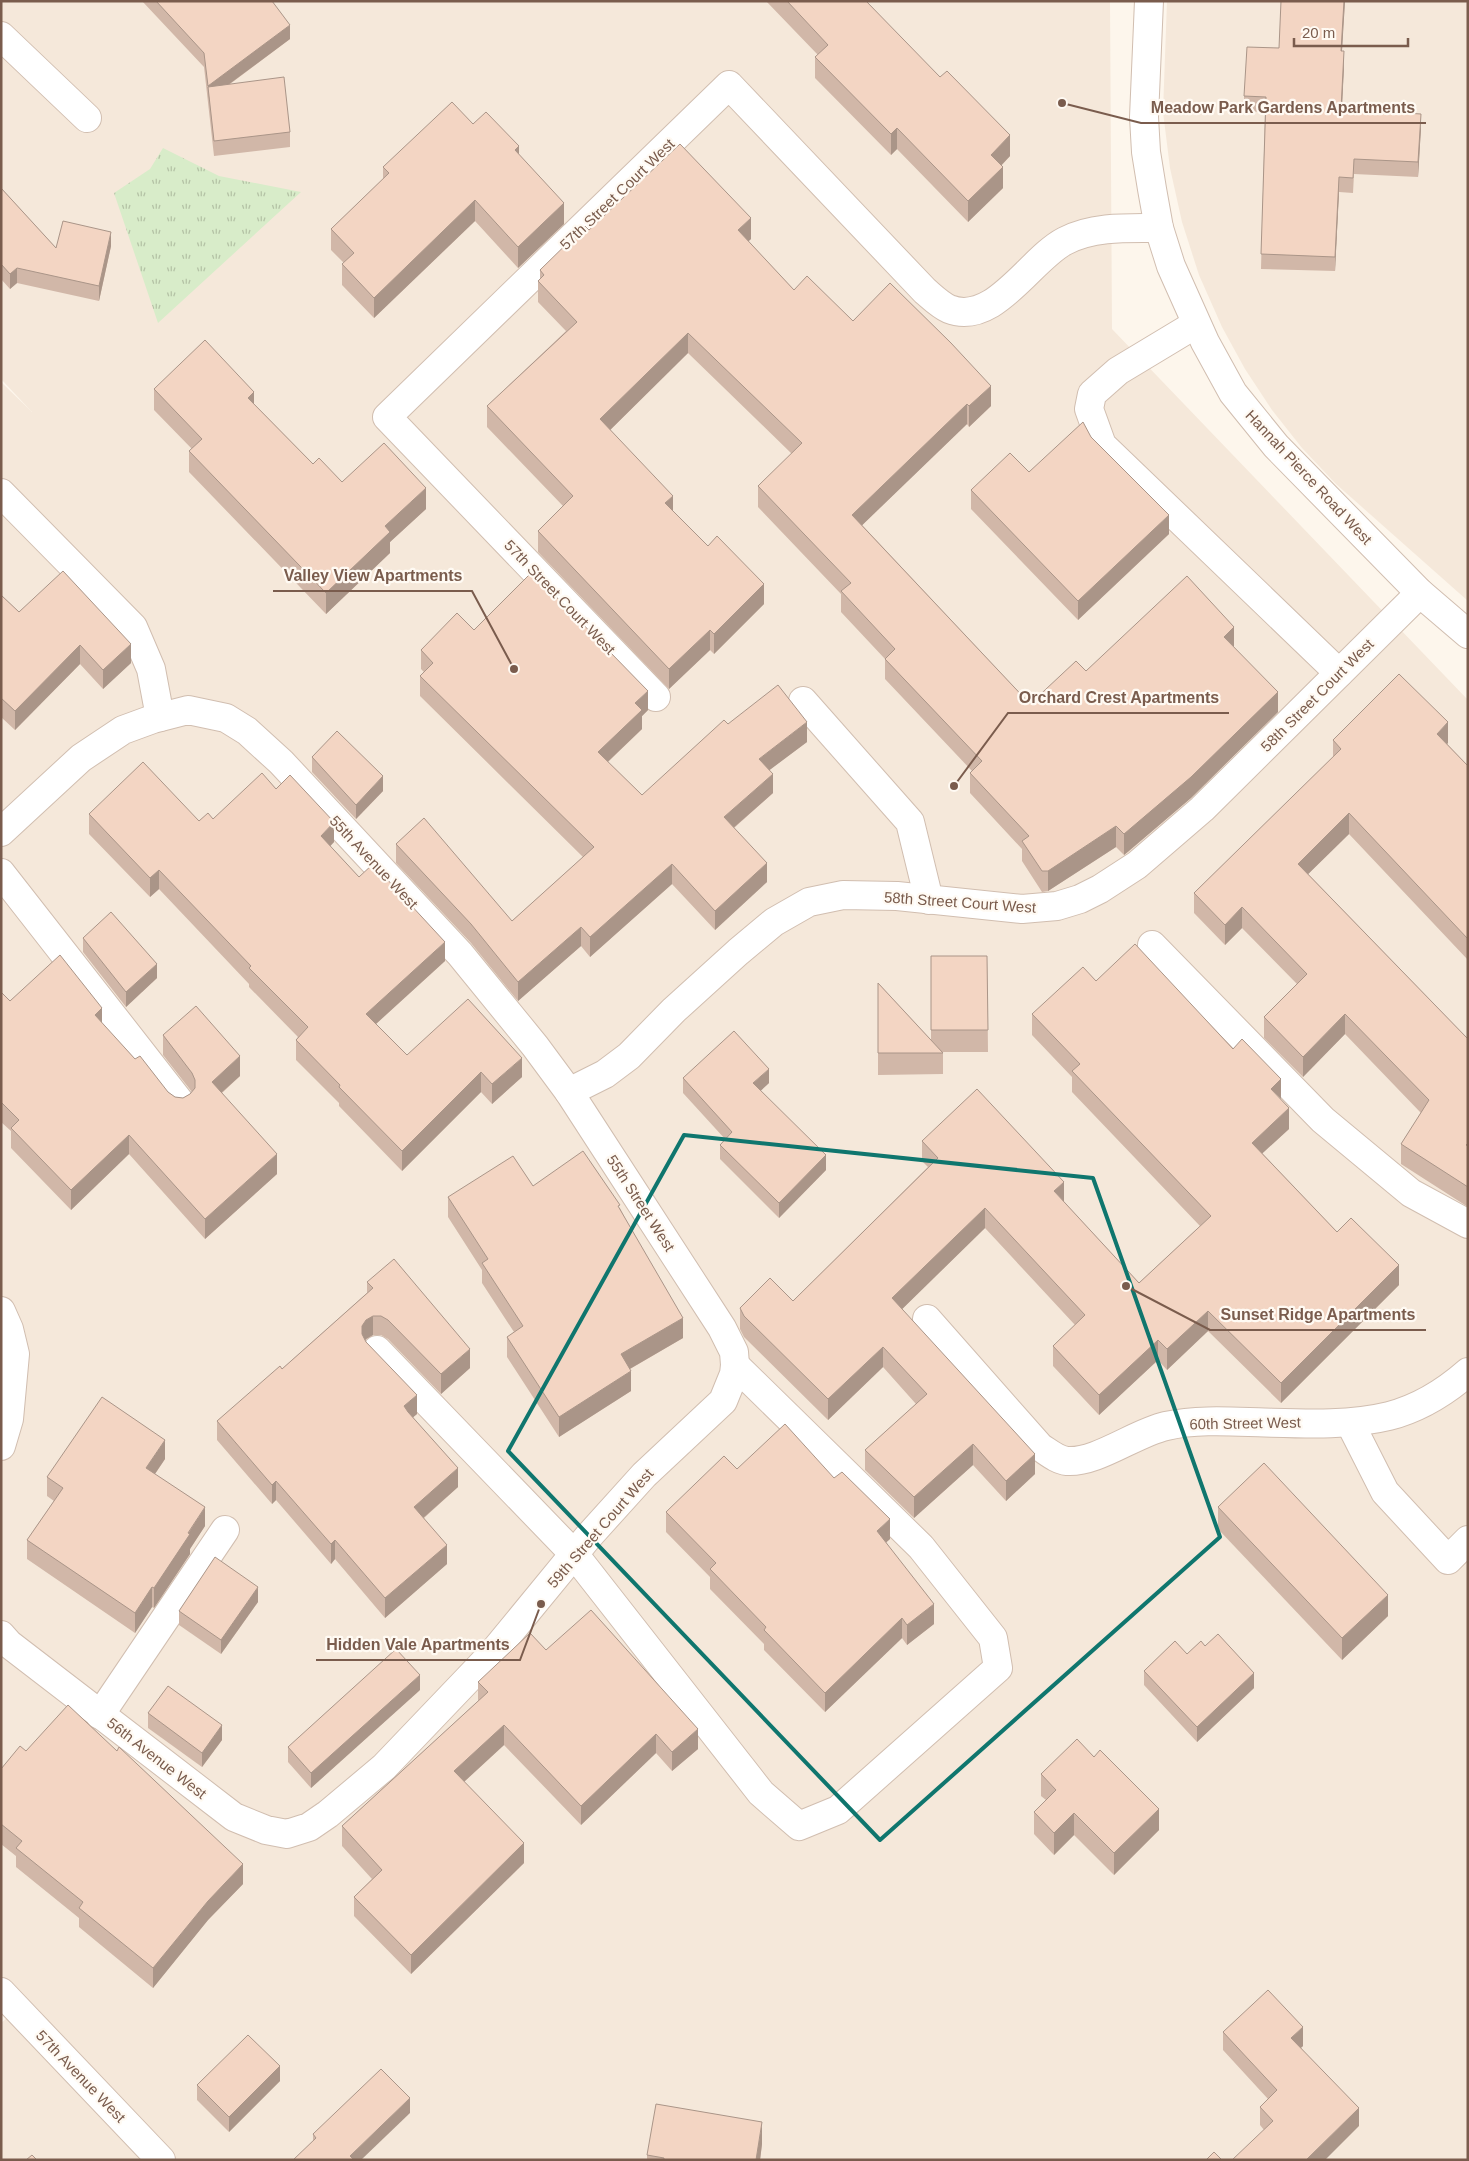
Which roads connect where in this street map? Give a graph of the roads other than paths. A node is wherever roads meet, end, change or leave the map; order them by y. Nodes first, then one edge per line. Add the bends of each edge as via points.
1 (1149, 1) edge
2 (1, 36) edge
3 (87, 118) dead end
4 (1159, 228) junction
5 (1196, 324) junction
6 (1, 493) edge
7 (1420, 594) junction
8 (1468, 634) edge
9 (1339, 673) junction
10 (656, 697) dead end
11 (803, 700) dead end
12 (160, 717) junction
13 (1, 832) edge
14 (1, 872) edge
15 (929, 900) junction
16 (1152, 945) dead end
17 (535, 1046) joint
18 (570, 1092) junction
19 (180, 1102) edge
20 (1468, 1224) edge
21 (1, 1311) edge
22 (927, 1319) dead end
23 (377, 1350) edge
24 (735, 1365) junction
25 (1468, 1372) edge
26 (1350, 1422) junction
27 (1, 1446) edge
28 (225, 1530) dead end
29 (1468, 1540) edge
30 (574, 1554) junction
31 (1, 1634) edge
32 (100, 1714) junction
33 (328, 1814) joint
34 (1, 1992) edge
35 (161, 2160) edge

1 - 4 street, Hannah Pierce Road West via 1144,117 1146,152
2 - 3 street
4 - 5 street, Hannah Pierce Road West
4 - 10 street, 57th Street Court West via 1124,228 1075,236 1048,252 990,305 966,313 948,309 925,291 730,85 387,417
5 - 7 street, Hannah Pierce Road West via 1247,413
5 - 9 street via 1118,371 1092,394 1089,409 1102,445
6 - 12 street via 133,627 151,669
7 - 8 street, Hannah Pierce Road West
7 - 9 street, 58th Street Court West
9 - 15 street, 58th Street Court West via 1202,809 1137,865 1100,889 1057,906 1022,909
11 - 15 street via 910,822
12 - 13 street via 122,730 81,758
12 - 17 street, 55th Avenue West via 188,710 226,718 247,731 281,762 460,954
14 - 19 street
15 - 18 street, 58th Street Court West via 843,895 809,902 774,922 738,952 628,1056 605,1074
16 - 20 street via 1323,1120 1411,1193
17 - 18 street, 55th Street West
18 - 24 street, 55th Street West via 722,1328 734,1352
21 - 27 street via 15,1354 9,1419
22 - 26 street, 60th Street West via 1040,1447 1066,1461 1090,1458 1166,1426 1207,1420
23 - 30 street
24 - 30 street, 59th Street Court West via 723,1401 644,1475
24 - 30 street via 921,1548 993,1638 998,1668 838,1810 799,1826 761,1793
25 - 26 street, 60th Street West via 1447,1390 1420,1406 1389,1416
26 - 29 street via 1385,1492 1448,1560
28 - 32 street
30 - 33 street, 59th Street Court West via 492,1654 384,1767
31 - 32 street, 56th Avenue West via 9,1644
32 - 33 street, 56th Avenue West via 234,1817 266,1830 288,1834 308,1827
34 - 35 street, 57th Avenue West

